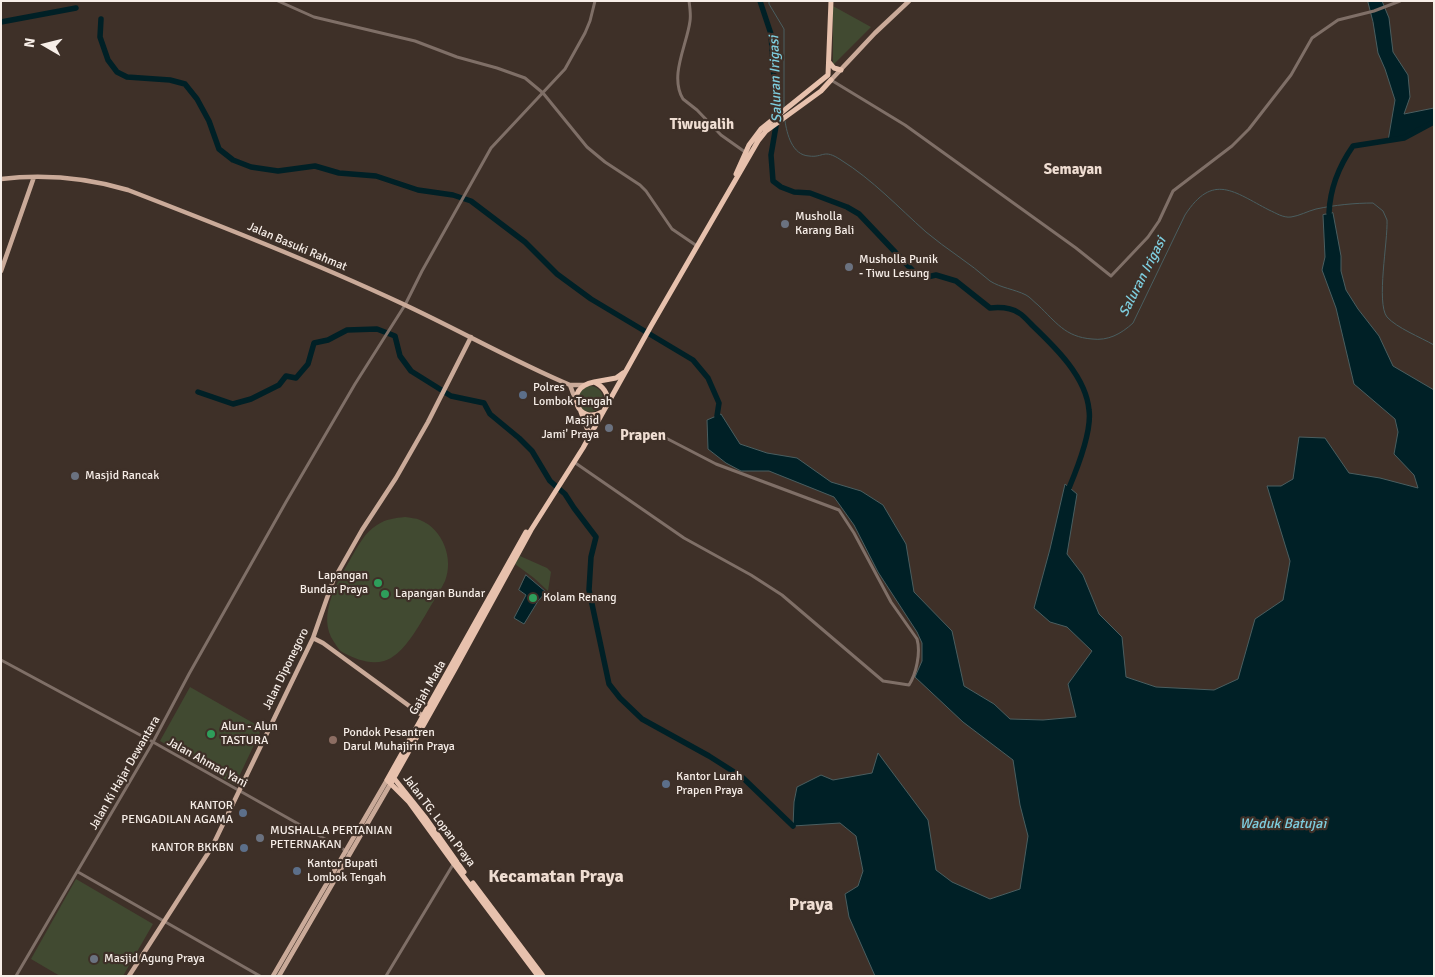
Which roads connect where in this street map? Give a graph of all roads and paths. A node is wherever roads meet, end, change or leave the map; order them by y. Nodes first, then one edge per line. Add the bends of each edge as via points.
1 (278, 1) edge
2 (595, 1) edge
3 (688, 1) edge
4 (831, 1) edge
5 (909, 1) edge
6 (1400, 1) edge
7 (829, 62) junction
8 (841, 70) junction
9 (831, 80) junction
10 (544, 93) junction
11 (787, 113) junction
12 (765, 129) junction
13 (745, 153) junction
14 (34, 177) junction
15 (1, 180) edge
16 (696, 246) junction
17 (1, 271) edge
18 (405, 305) junction
19 (645, 336) junction
20 (471, 337) junction
21 (594, 382) junction
22 (570, 385) junction
23 (584, 385) junction
24 (576, 399) junction
25 (608, 404) junction
26 (604, 410) junction
27 (581, 412) junction
28 (662, 436) dead end
29 (574, 462) junction
30 (558, 484) junction
31 (553, 492) junction
32 (313, 638) junction
33 (1, 660) edge
34 (423, 716) junction
35 (153, 742) junction
36 (393, 776) junction
37 (389, 782) junction
38 (240, 792) junction
39 (348, 852) junction
40 (455, 862) junction
41 (78, 872) junction
42 (316, 908) junction
43 (164, 921) junction
44 (16, 976) edge
45 (129, 976) edge
46 (260, 976) edge
47 (273, 976) edge
48 (279, 976) edge
49 (386, 976) edge
50 (538, 976) edge
51 (544, 976) edge

1 - 10 street via 314,17 415,41 512,72 532,82
2 - 10 street, Jalan Ki Hajar Dewantara via 590,21 576,50 562,74
3 - 13 street via 690,20 679,71 680,95 718,133
4 - 7 highway
5 - 8 main road
6 - 9 street via 1338,20 1312,38 1291,75 1249,130 1173,191 1148,238 1111,276 909,128
7 - 8 highway
7 - 11 highway via 827,76
8 - 9 main road
9 - 11 highway via 821,91
10 - 16 street via 587,147 640,185 672,229
10 - 18 street, Jalan Ki Hajar Dewantara via 491,148
11 - 12 highway
12 - 13 highway via 757,133
12 - 16 highway
13 - 16 highway
14 - 15 main road, Jalan Basuki Rahmat
14 - 17 main road
14 - 18 main road, Jalan Basuki Rahmat via 75,179 128,190 262,242
16 - 19 highway
18 - 20 main road, Jalan Basuki Rahmat
18 - 35 street, Jalan Ki Hajar Dewantara via 330,426
19 - 21 highway via 622,375
19 - 25 highway
20 - 22 main road, Jalan Basuki Rahmat
20 - 32 main road, Jalan Diponegoro via 428,422 333,581
21 - 23 highway
21 - 25 highway via 606,391
22 - 23 main road
22 - 24 main road
23 - 24 highway
24 - 27 highway
25 - 26 highway
26 - 27 highway via 593,416
26 - 29 highway
27 - 30 highway via 588,431 587,438
28 - 29 street via 716,464 839,510 891,602 917,640 915,672 908,686 883,682 782,595 684,538
29 - 30 highway
30 - 31 highway
31 - 34 highway, Gajah Mada via 516,548
31 - 36 highway, Gajah Mada
32 - 34 main road
32 - 38 main road, Jalan Diponegoro
33 - 35 street, Jalan Ahmad Yani
34 - 36 highway, Gajah Mada
35 - 38 street, Jalan Ahmad Yani
35 - 41 street, Jalan Ki Hajar Dewantara
36 - 37 highway, Gajah Mada
36 - 40 highway, Jalan TG. Lopan Praya via 425,816
37 - 39 main road, Gajah Mada
37 - 40 highway, Jalan TG. Lopan Praya via 409,802
38 - 39 street, Jalan Ahmad Yani
38 - 43 main road, Jalan Diponegoro via 206,857
39 - 42 main road, Gajah Mada
40 - 49 street
40 - 50 highway, Jalan TG. Lopan Praya
40 - 51 highway, Jalan TG. Lopan Praya
41 - 43 street
41 - 44 street, Jalan Ki Hajar Dewantara
42 - 47 main road, Gajah Mada
42 - 48 main road, Gajah Mada
43 - 45 main road, Jalan Diponegoro
43 - 46 street

